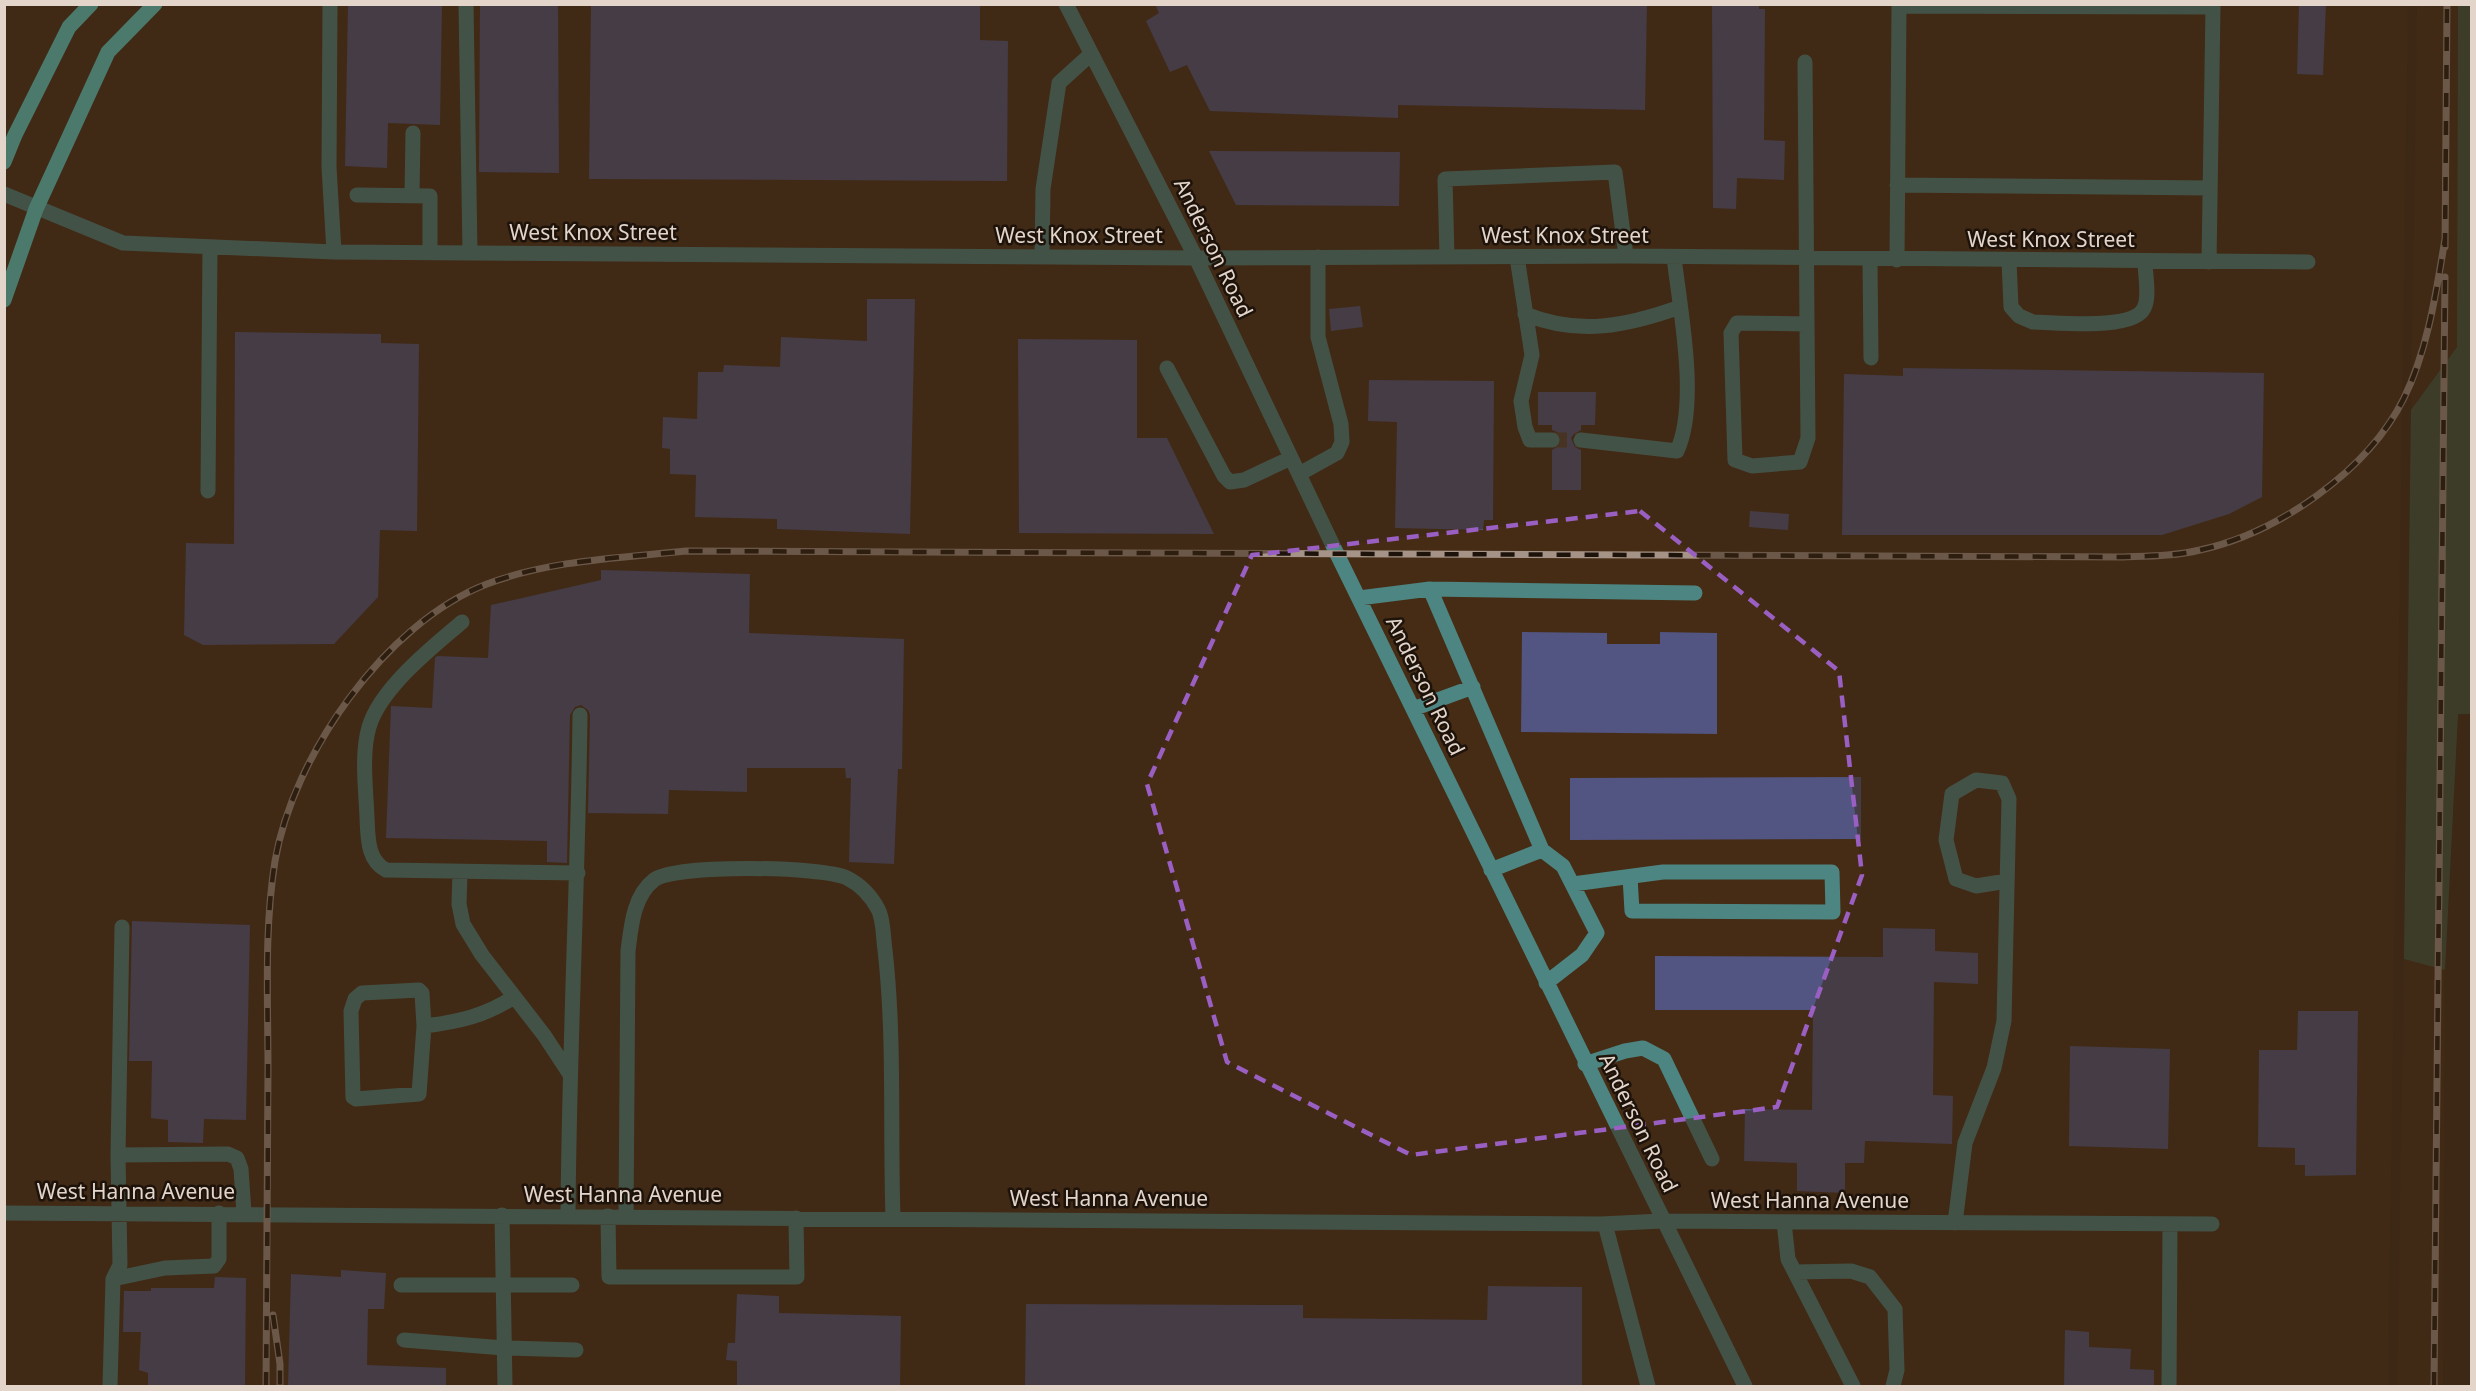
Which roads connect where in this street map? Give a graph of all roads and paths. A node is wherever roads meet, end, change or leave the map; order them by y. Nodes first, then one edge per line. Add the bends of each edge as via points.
1 (91, 4) edge
2 (155, 4) edge
3 (330, 4) edge
4 (466, 4) edge
5 (1066, 4) edge
6 (1091, 54) junction
7 (1805, 62) dead end
8 (413, 133) dead end
9 (4, 162) edge
10 (1897, 185) junction
11 (2210, 188) junction
12 (4, 194) edge
13 (357, 195) dead end
14 (412, 195) junction
15 (36, 209) junction
16 (210, 247) junction
17 (334, 252) junction
18 (429, 253) junction
19 (470, 253) junction
20 (1626, 256) junction
21 (1042, 257) junction
22 (1318, 257) junction
23 (1447, 257) junction
24 (1517, 257) junction
25 (1674, 257) junction
26 (1196, 258) junction
27 (1808, 259) junction
28 (1870, 260) junction
29 (1897, 260) junction
30 (2009, 261) junction
31 (2145, 262) junction
32 (2210, 262) junction
33 (2308, 262) dead end
34 (4, 300) edge
35 (1680, 307) junction
36 (1525, 314) junction
37 (1807, 324) junction
38 (1871, 358) dead end
39 (1167, 368) dead end
40 (1552, 440) tunnel mouth
41 (1581, 440) tunnel mouth
42 (1291, 458) junction
43 (1299, 474) junction
44 (208, 491) dead end
45 (1430, 589) junction
46 (1695, 593) dead end
47 (1359, 598) junction
48 (462, 622) dead end
49 (1473, 687) junction
50 (1413, 709) junction
51 (580, 715) dead end
52 (1542, 850) junction
53 (1491, 870) junction
54 (460, 872) junction
55 (578, 873) junction
56 (1630, 877) junction
57 (2007, 881) junction
58 (1573, 884) junction
59 (122, 927) dead end
60 (1546, 983) junction
61 (514, 997) junction
62 (424, 1026) junction
63 (1585, 1064) junction
64 (569, 1072) junction
65 (118, 1155) junction
66 (1712, 1160) dead end
67 (4, 1213) edge
68 (117, 1213) junction
69 (219, 1213) junction
70 (244, 1213) junction
71 (502, 1215) junction
72 (568, 1216) junction
73 (608, 1216) junction
74 (626, 1216) junction
75 (796, 1218) junction
76 (893, 1218) junction
77 (1662, 1221) junction
78 (1784, 1222) junction
79 (1955, 1223) junction
80 (1605, 1224) junction
81 (2170, 1224) junction
82 (2212, 1224) dead end
83 (1795, 1272) junction
84 (113, 1279) junction
85 (401, 1285) dead end
86 (572, 1285) dead end
87 (503, 1286) junction
88 (404, 1340) dead end
89 (504, 1348) junction
90 (576, 1350) dead end
91 (110, 1386) edge
92 (505, 1386) edge
93 (1648, 1386) edge
94 (1745, 1386) edge
95 (1853, 1386) edge
96 (1893, 1386) edge
97 (2169, 1386) edge

1 - 9 main road via 69,27
2 - 15 main road via 108,52
3 - 17 street via 328,167
4 - 19 street
5 - 6 street, Anderson Road
6 - 21 street via 1059,83 1043,189
6 - 26 street, Anderson Road
7 - 27 street
8 - 14 street
10 - 11 street
10 - 11 street via 1899,6 2213,7
10 - 29 street
11 - 32 street
12 - 15 street, West Knox Street
13 - 14 street
14 - 18 street via 430,196
15 - 16 street, West Knox Street via 123,243
15 - 34 main road
16 - 17 street, West Knox Street
16 - 44 street
17 - 18 street, West Knox Street
18 - 19 street, West Knox Street
19 - 21 street, West Knox Street
20 - 23 street via 1615,172 1445,179
20 - 24 street, West Knox Street
20 - 25 street, West Knox Street
21 - 26 street, West Knox Street
22 - 23 street, West Knox Street
22 - 26 street, West Knox Street
22 - 43 street via 1318,337 1341,424 1342,442 1337,453
23 - 24 street, West Knox Street
24 - 36 street
25 - 27 street, West Knox Street
25 - 35 street
26 - 42 street, Anderson Road
27 - 28 street, West Knox Street
27 - 37 street
28 - 29 street, West Knox Street
28 - 38 street
29 - 30 street, West Knox Street
30 - 31 street, West Knox Street
30 - 31 street via 2011,307 2033,322 2124,322 2139,316 2145,307
31 - 32 street, West Knox Street
32 - 33 street, West Knox Street
35 - 36 street via 1608,327 1570,326
35 - 41 street via 1687,382 1685,435 1677,451
36 - 40 street via 1532,355 1521,401 1525,427 1530,440
37 - 37 street via 1737,323 1731,333 1735,460 1752,466 1800,462 1808,438
39 - 42 street via 1230,482 1244,480
42 - 43 street, Anderson Road
43 - 47 street, Anderson Road
45 - 46 street
45 - 47 street
45 - 49 street
47 - 50 street, Anderson Road
48 - 54 street via 410,670 376,712 367,739 365,772 370,852 376,865 386,870
49 - 50 street
49 - 52 street
50 - 53 street, Anderson Road
51 - 55 street
52 - 53 street
52 - 58 street via 1563,866
53 - 60 street, Anderson Road
54 - 55 street
54 - 61 street via 463,924
55 - 64 street
56 - 56 street via 1663,872 1832,872 1833,912 1632,911
56 - 58 street
57 - 57 street via 2009,799 2002,783 1976,780 1952,794 1946,840 1956,879 1976,886
57 - 79 street via 2004,1021 1994,1068 1965,1143
58 - 60 street via 1597,933 1582,955
59 - 65 street
60 - 63 street, Anderson Road
61 - 62 street via 490,1012 459,1022
61 - 64 street
62 - 62 street via 419,1094 353,1097 351,1011 355,999 362,993 418,990 422,993
63 - 66 street via 1643,1048 1664,1059
63 - 77 street, Anderson Road
64 - 72 street
65 - 68 street
65 - 70 street via 228,1154 237,1158
67 - 68 street, West Hanna Avenue
68 - 69 street, West Hanna Avenue
68 - 84 street via 120,1265
69 - 70 street, West Hanna Avenue
69 - 84 street via 219,1259 214,1266 165,1268
70 - 71 street, West Hanna Avenue
71 - 72 street, West Hanna Avenue
71 - 87 street
72 - 73 street, West Hanna Avenue
73 - 74 street, West Hanna Avenue
73 - 75 street via 609,1277 797,1277
74 - 75 street, West Hanna Avenue
74 - 76 street via 628,951 640,898 654,879 677,872 775,868 847,878 868,892 880,912 889,1002
75 - 76 street, West Hanna Avenue
76 - 80 street, West Hanna Avenue
77 - 78 street, West Hanna Avenue
77 - 80 street, West Hanna Avenue
77 - 94 street, Anderson Road
78 - 79 street, West Hanna Avenue
78 - 83 street via 1788,1259
79 - 81 street, West Hanna Avenue
80 - 93 street
81 - 82 street, West Hanna Avenue
81 - 97 street
83 - 95 street
83 - 96 street via 1851,1271 1870,1277 1895,1309 1897,1370
84 - 91 street
85 - 87 street
86 - 87 street
87 - 89 street
88 - 89 street
89 - 90 street
89 - 92 street

